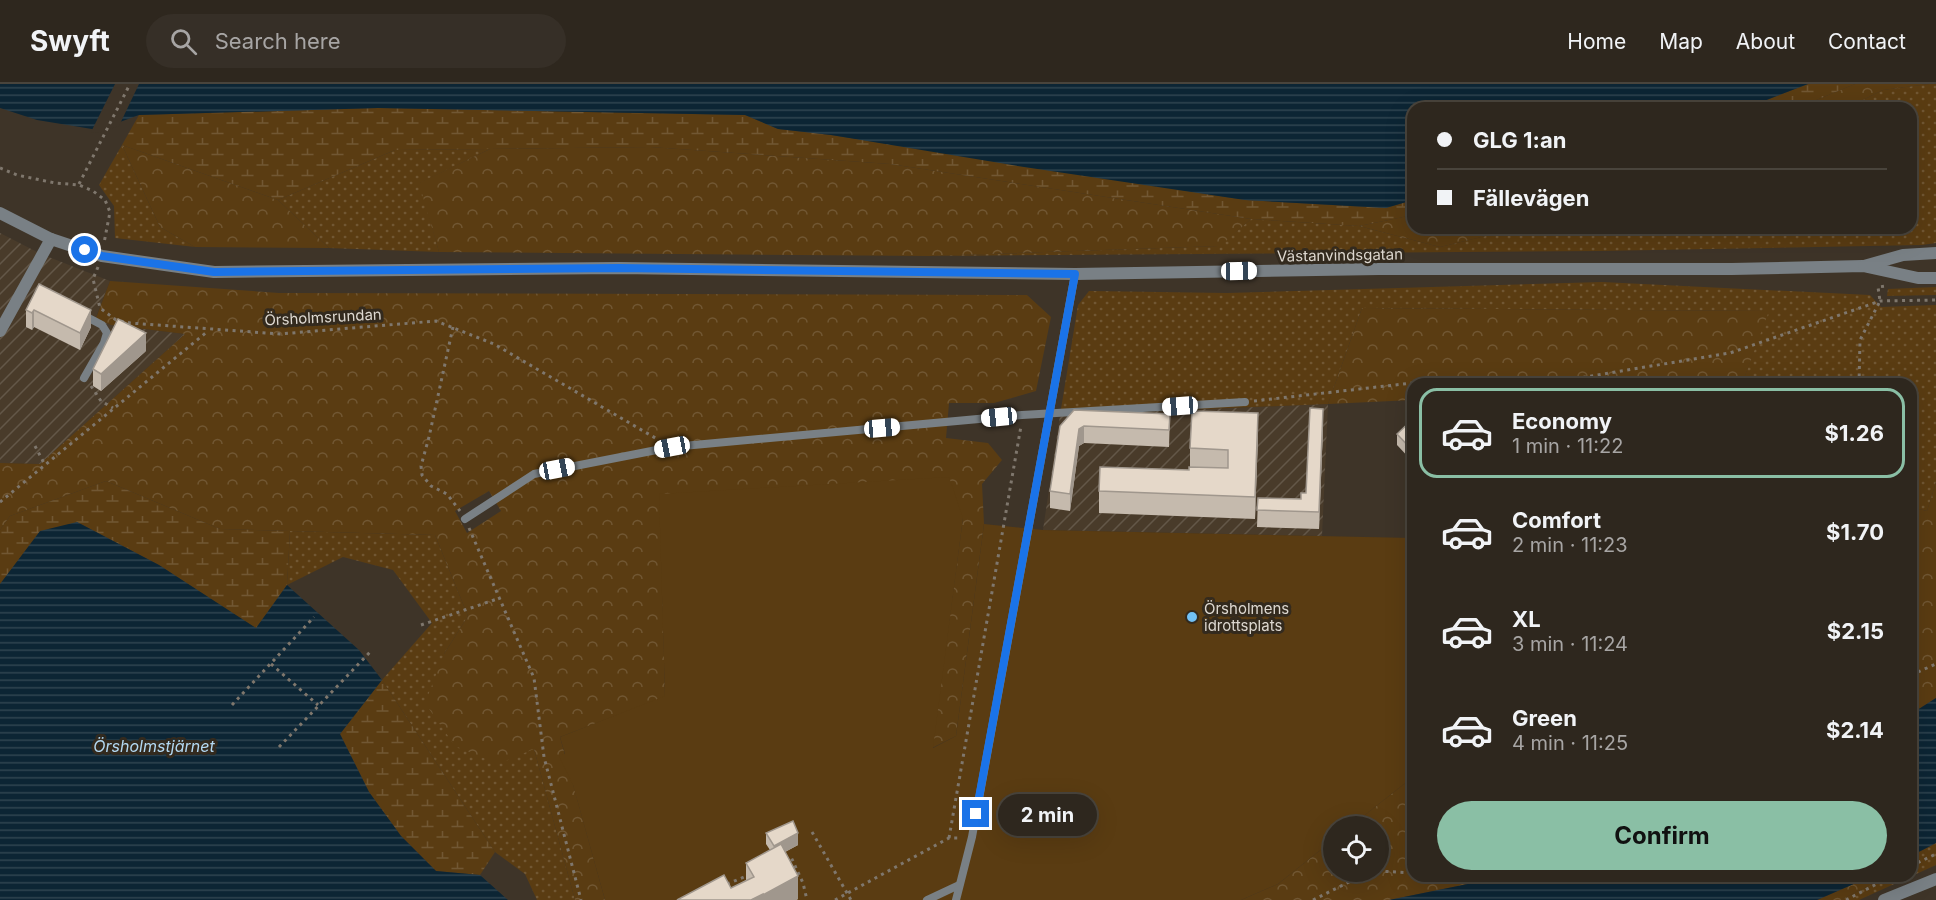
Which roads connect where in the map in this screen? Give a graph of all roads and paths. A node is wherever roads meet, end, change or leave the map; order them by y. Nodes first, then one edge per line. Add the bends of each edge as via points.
1 (130, 84) edge
2 (0, 168) edge
3 (79, 185) junction
4 (0, 213) edge
5 (51, 239) junction
6 (1936, 253) edge
7 (102, 256) junction
8 (1863, 267) junction
9 (1075, 274) junction
10 (1936, 278) edge
11 (1936, 300) edge
12 (1880, 301) junction
13 (71, 309) edge
14 (453, 327) junction
15 (210, 329) junction
16 (0, 331) edge
17 (84, 378) joint
18 (1534, 378) edge
19 (1859, 378) edge
20 (1407, 384) edge
21 (1245, 402) joint
22 (113, 408) junction
23 (1049, 414) junction
24 (1022, 415) junction
25 (35, 446) dead end
26 (672, 447) junction
27 (45, 465) junction
28 (0, 502) edge
29 (465, 519) junction
30 (500, 598) junction
31 (315, 617) dead end
32 (420, 625) dead end
33 (371, 651) dead end
34 (271, 664) junction
35 (1936, 664) edge
36 (1917, 672) edge
37 (231, 705) dead end
38 (318, 705) junction
39 (279, 747) dead end
40 (812, 832) dead end
41 (972, 837) junction
42 (949, 838) junction
43 (1936, 854) edge
44 (781, 861) edge
45 (1917, 863) edge
46 (1389, 872) edge
47 (1407, 873) edge
48 (752, 874) edge
49 (1936, 879) edge
50 (1349, 882) edge
51 (1880, 882) edge
52 (959, 885) junction
53 (722, 886) edge
54 (847, 893) junction
55 (581, 900) edge
56 (807, 900) edge
57 (835, 900) edge
58 (851, 900) edge
59 (927, 900) edge
60 (956, 900) edge
61 (1313, 900) edge
62 (1846, 900) edge
63 (1884, 900) edge

1 - 3 path
2 - 3 path, Örsholmsrundan via 55,183
3 - 7 path, Örsholmsrundan via 105,200 110,212
4 - 5 street, Västanvindsgatan
5 - 7 street, Västanvindsgatan
5 - 16 street via 29,289
6 - 8 street, Västanvindsgatan via 1903,255
7 - 9 street, Västanvindsgatan via 214,272 619,268
7 - 15 path, Örsholmsrundan via 93,279 100,308 116,320
8 - 9 street, Västanvindsgatan
8 - 10 street, Västanvindsgatan
9 - 23 lane
11 - 12 path
12 - 18 path via 1730,353 1590,376
12 - 19 path via 1860,340
13 - 17 lane via 102,325 107,333 105,344
14 - 15 path, Örsholmsrundan via 436,321 280,334
14 - 26 path, Örsholmsrundan via 494,344
14 - 29 path via 421,466 422,475 431,486 447,494
15 - 22 path
17 - 22 path via 101,401
20 - 21 path
21 - 23 lane
22 - 27 path
23 - 24 lane
23 - 41 lane
24 - 26 lane
24 - 42 path
25 - 27 path
26 - 29 lane via 534,474
27 - 28 path
29 - 30 path
30 - 32 path
30 - 55 path via 534,678 544,757
31 - 34 path
33 - 38 path
34 - 37 path
34 - 38 path
35 - 36 path
38 - 39 path
40 - 54 path
41 - 42 path
41 - 52 lane
42 - 54 path
43 - 45 path
44 - 56 path via 791,857
46 - 47 path
48 - 53 path
49 - 63 street
50 - 61 path
51 - 62 path
52 - 59 lane
52 - 60 lane
54 - 57 path
54 - 58 path

